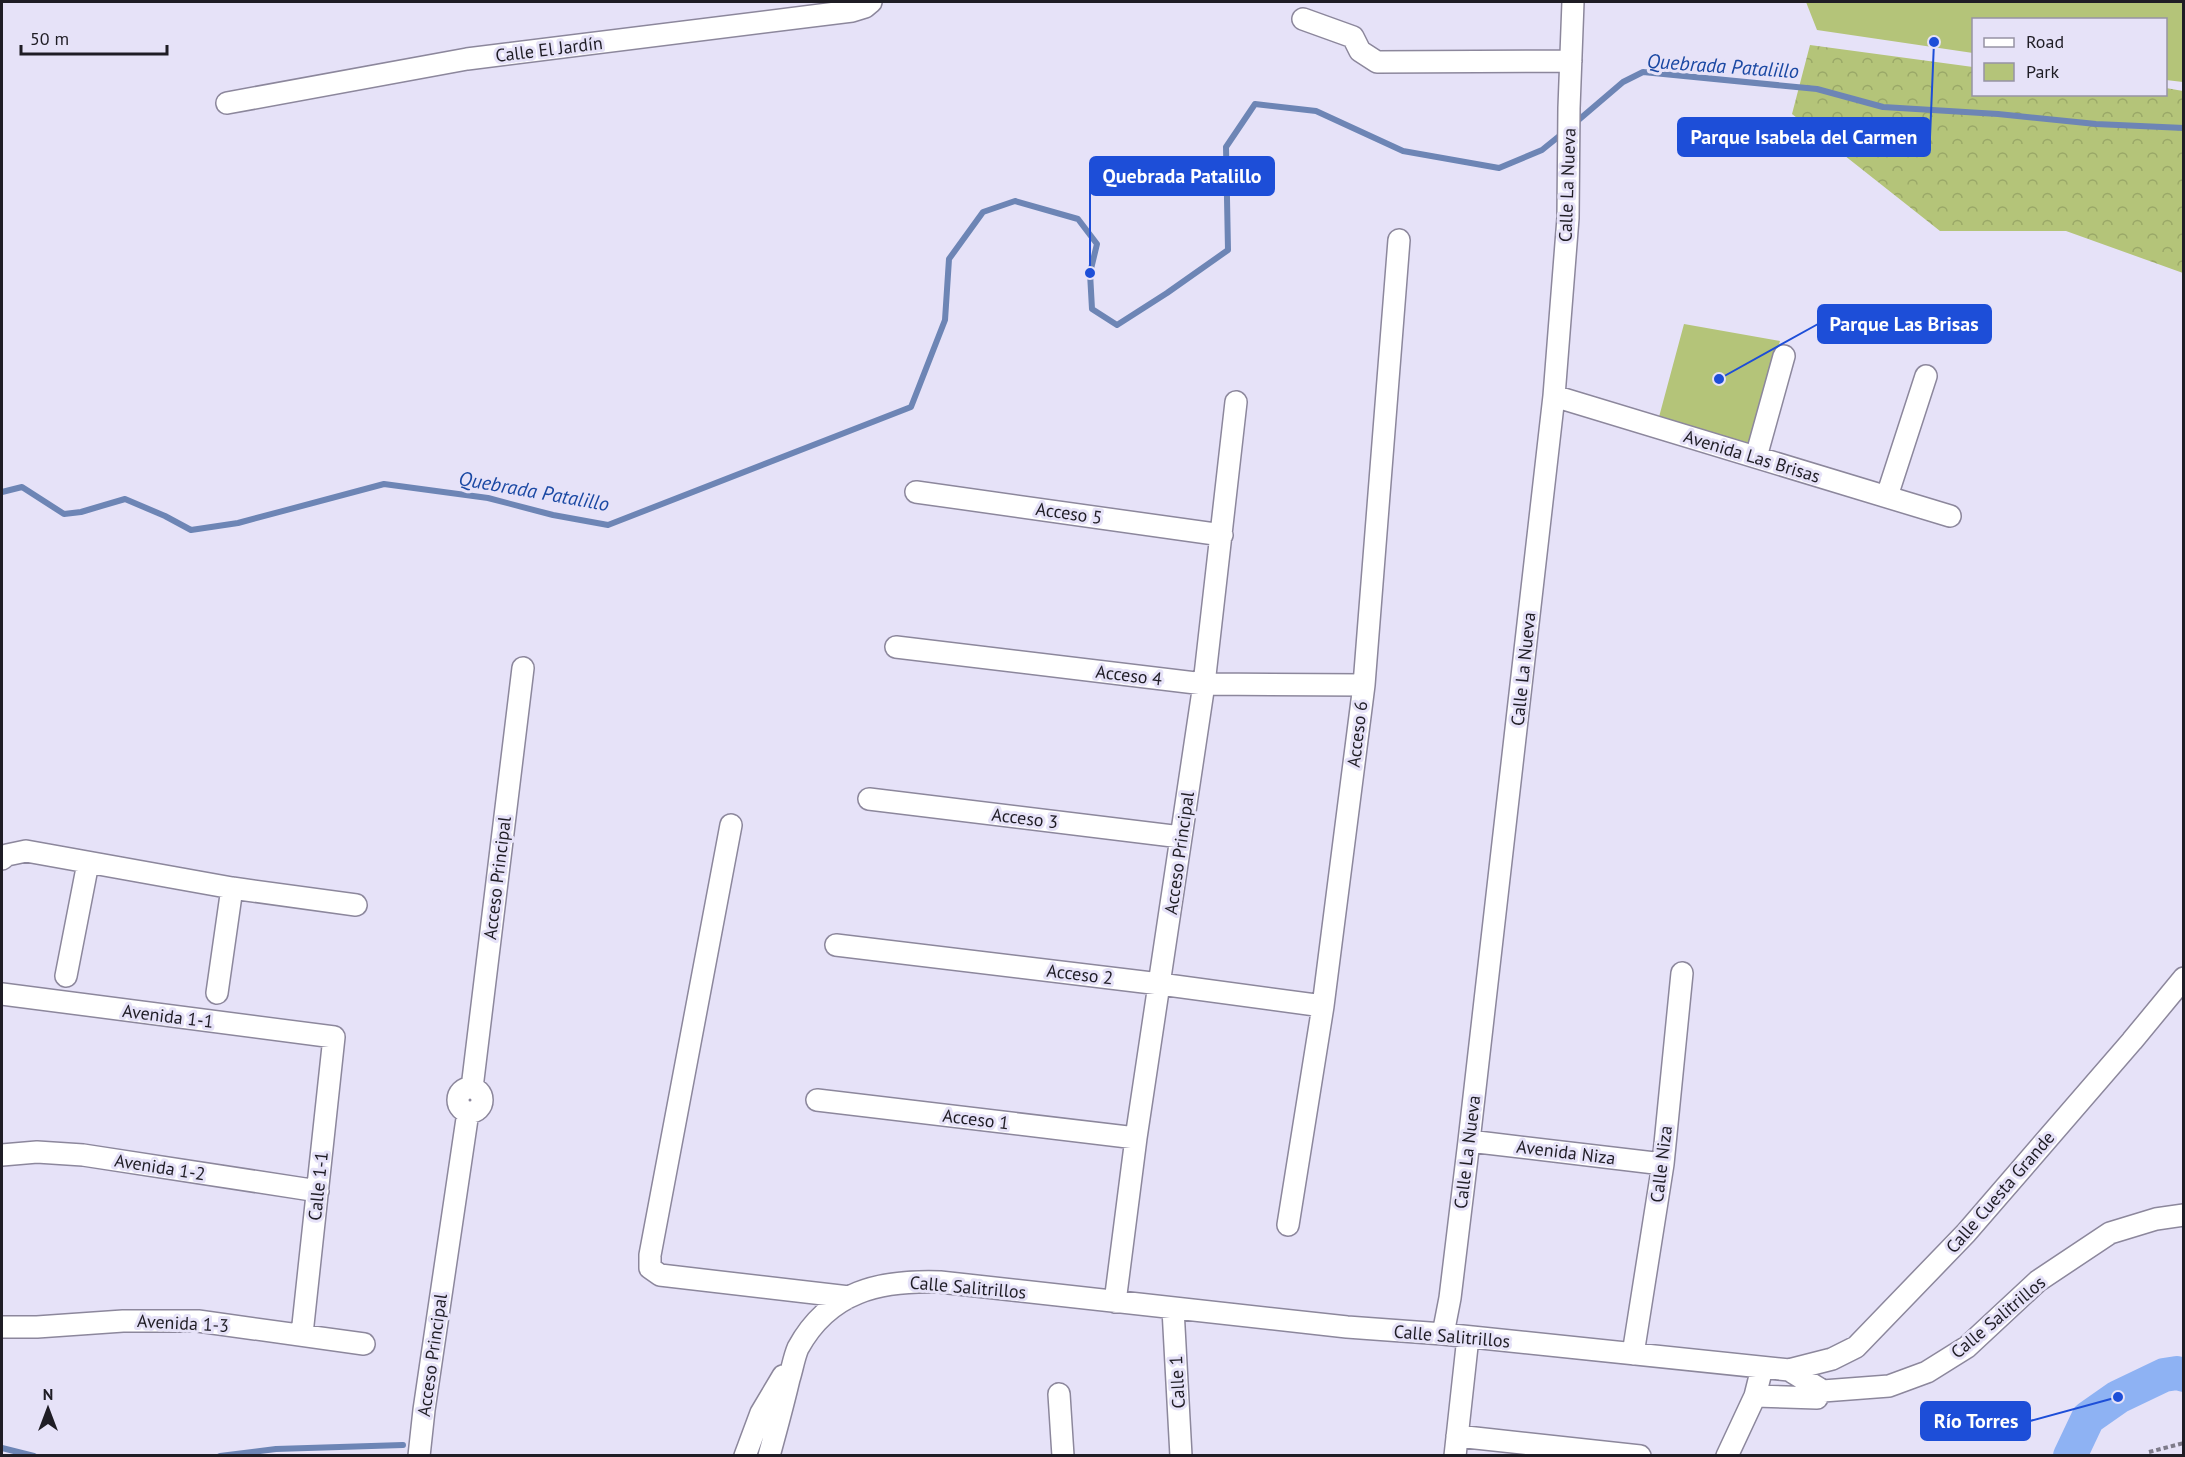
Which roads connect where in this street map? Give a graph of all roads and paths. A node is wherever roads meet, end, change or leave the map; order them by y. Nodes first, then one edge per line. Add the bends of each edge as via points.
1 (871, 2) edge
2 (1574, 2) edge
3 (1303, 19) dead end
4 (1571, 61) junction
5 (227, 103) dead end
6 (1399, 240) dead end
7 (1784, 356) dead end
8 (1926, 376) dead end
9 (1554, 396) junction
10 (1236, 402) dead end
11 (1756, 457) junction
12 (916, 492) dead end
13 (1887, 496) junction
14 (1950, 516) dead end
15 (1222, 535) junction
16 (896, 646) dead end
17 (523, 668) dead end
18 (1204, 684) junction
19 (1364, 685) junction
20 (869, 799) dead end
21 (731, 825) dead end
22 (1181, 837) junction
23 (2, 859) edge
24 (88, 863) junction
25 (232, 888) junction
26 (356, 905) dead end
27 (836, 945) dead end
28 (1682, 974) dead end
29 (66, 976) dead end
30 (2184, 978) edge
31 (1160, 984) junction
32 (217, 993) dead end
33 (2, 994) edge
34 (1323, 1006) junction
35 (334, 1037) joint
36 (817, 1100) dead end
37 (1136, 1138) junction
38 (1469, 1141) junction
39 (2, 1155) edge
40 (1663, 1164) junction
41 (318, 1191) junction
42 (2184, 1215) edge
43 (1288, 1225) dead end
44 (849, 1297) junction
45 (1115, 1302) junction
46 (1173, 1309) junction
47 (2, 1327) edge
48 (302, 1334) junction
49 (1443, 1334) junction
50 (1468, 1337) junction
51 (364, 1344) dead end
52 (798, 1349) junction
53 (1633, 1354) junction
54 (1762, 1368) junction
55 (1789, 1370) junction
56 (1059, 1394) dead end
57 (1755, 1396) junction
58 (1817, 1398) dead end
59 (2184, 1443) edge
60 (1456, 1446) edge
61 (2149, 1452) dead end
62 (419, 1455) edge
63 (745, 1455) edge
64 (769, 1455) edge
65 (1063, 1455) edge
66 (1181, 1455) edge
67 (1640, 1455) edge
68 (1727, 1455) edge

1 - 5 street, Calle El Jardín via 852,11 467,59
2 - 4 street, Calle La Nueva
3 - 4 street via 1353,38 1360,51 1377,62
4 - 9 street, Calle La Nueva via 1568,218
6 - 19 street, Acceso 6
7 - 11 street
8 - 13 street
9 - 11 street, Avenida Las Brisas
9 - 38 street, Calle La Nueva
10 - 15 street, Acceso Principal
11 - 13 street, Avenida Las Brisas
12 - 15 street, Acceso 5
13 - 14 street, Avenida Las Brisas
15 - 18 street, Acceso Principal
16 - 18 street, Acceso 4
17 - 62 street, Acceso Principal via 472,1088 461,1091 458,1098 459,1105 468,1112
18 - 19 street, Acceso 4
18 - 22 street, Acceso Principal
19 - 34 street, Acceso 6
20 - 22 street, Acceso 3
21 - 44 street via 650,1269 660,1275
22 - 31 street, Acceso Principal
23 - 24 street via 26,851
24 - 25 street
24 - 29 street
25 - 26 street
25 - 32 street
27 - 31 street, Acceso 2
28 - 40 street, Calle Niza
30 - 55 street, Calle Cuesta Grande via 1966,1233 1856,1347 1832,1359
31 - 34 street, Acceso 2
31 - 37 street, Acceso Principal
33 - 35 street, Avenida 1-1
34 - 43 street, Acceso 6
35 - 41 street, Calle 1-1
36 - 37 street, Acceso 1
37 - 45 street, Acceso Principal
38 - 40 street, Avenida Niza
38 - 49 street, Calle La Nueva
39 - 41 street, Avenida 1-2 via 83,1155
40 - 53 street, Calle Niza
41 - 48 street, Calle 1-1
42 - 55 street, Calle Salitrillos via 2110,1233 2038,1281 1967,1347 1928,1372 1889,1386 1823,1391
44 - 45 street, Calle Salitrillos via 879,1285 906,1281
44 - 52 street, Calle Salitrillos via 821,1316
45 - 46 street, Calle Salitrillos
46 - 49 street, Calle Salitrillos
46 - 66 street, Calle 1
47 - 48 street, Avenida 1-3 via 198,1322
48 - 51 street, Avenida 1-3
49 - 50 street, Calle Salitrillos
50 - 53 street, Calle Salitrillos
50 - 60 street
52 - 63 street via 762,1413
52 - 64 street, Calle Salitrillos
53 - 54 street, Calle Salitrillos
54 - 55 street, Calle Salitrillos
54 - 57 street
56 - 65 street
57 - 58 street
57 - 68 street
59 - 61 path
60 - 67 street

